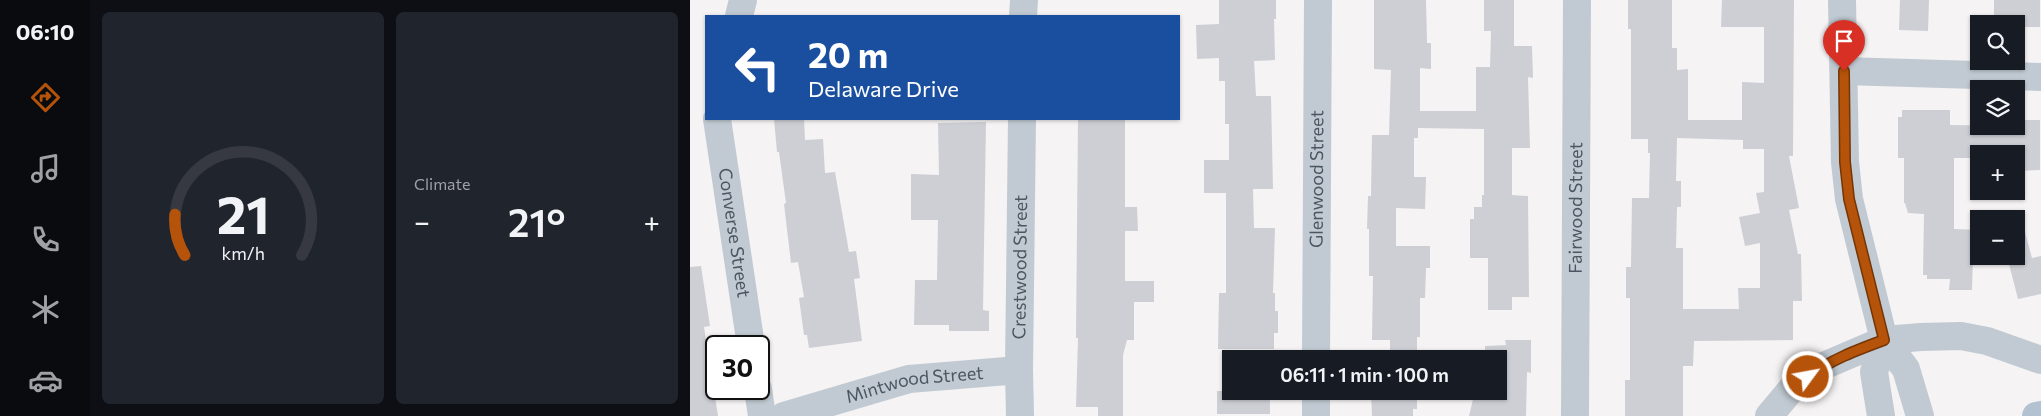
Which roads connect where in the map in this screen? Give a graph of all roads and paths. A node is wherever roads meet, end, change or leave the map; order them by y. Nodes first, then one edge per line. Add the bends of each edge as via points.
1 (743, 0) edge
2 (1024, 0) edge
3 (1318, 0) edge
4 (1577, 0) edge
5 (1842, 0) edge
6 (739, 15) edge
7 (1024, 15) edge
8 (1844, 71) junction
9 (2041, 77) edge
10 (717, 120) edge
11 (1022, 120) edge
12 (749, 335) edge
13 (1884, 340) junction
14 (1316, 350) edge
15 (2041, 360) edge
16 (1019, 370) junction
17 (760, 400) edge
18 (1316, 400) edge
19 (2041, 415) edge
20 (762, 416) edge
21 (784, 416) edge
22 (1020, 416) edge
23 (1316, 416) edge
24 (1575, 416) edge
25 (1769, 416) edge
26 (1881, 416) edge
27 (1920, 416) edge
28 (2036, 416) edge

1 - 6 street
2 - 7 street
3 - 14 street, Glenwood Street
4 - 24 street, Fairwood Street
5 - 8 street
8 - 9 street
8 - 13 street via 1845,162 1849,199
10 - 12 street, Converse Street
11 - 16 street, Crestwood Street
13 - 15 street via 1961,336
13 - 25 street via 1821,367 1794,386
13 - 26 street via 1874,372
13 - 27 street via 1906,369
16 - 21 street, Mintwood Street via 909,379
16 - 22 street, Crestwood Street
17 - 20 street
18 - 23 street
19 - 28 main road

